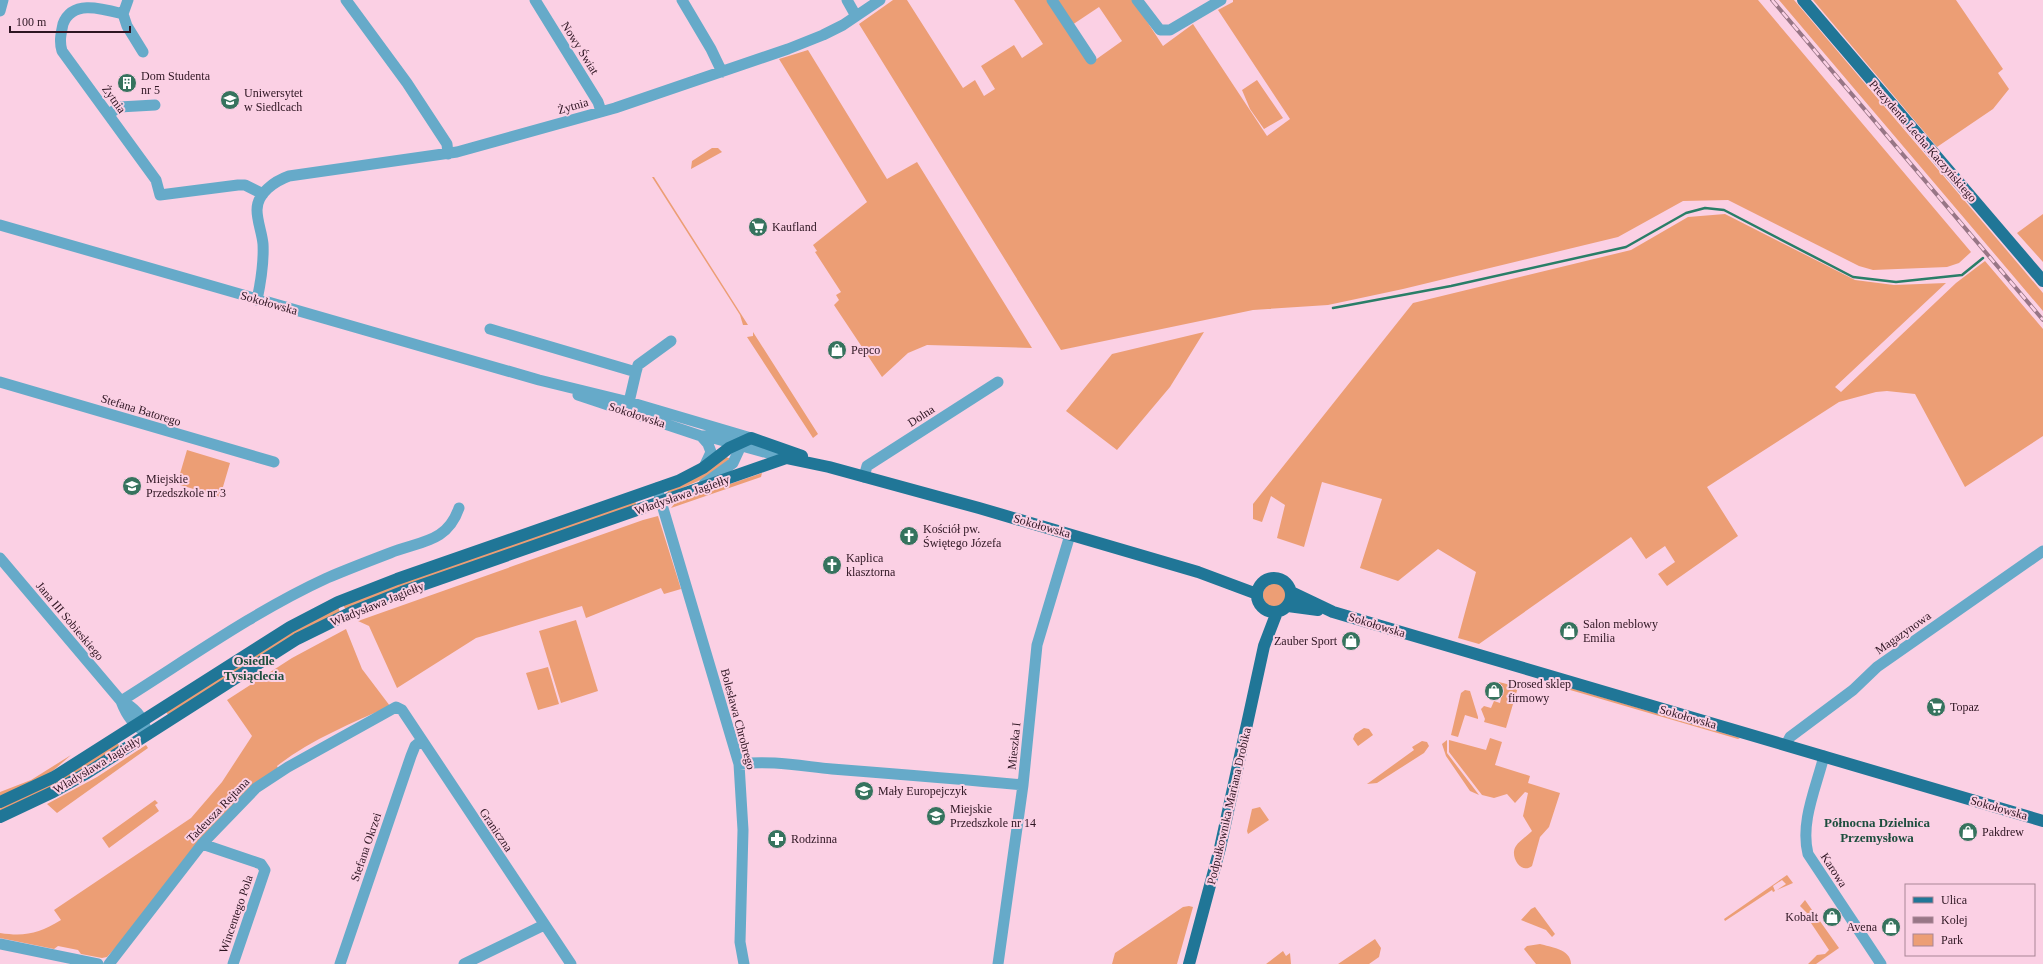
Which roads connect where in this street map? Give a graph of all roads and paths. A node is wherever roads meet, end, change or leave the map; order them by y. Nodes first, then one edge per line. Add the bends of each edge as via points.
1 (3, 0) edge
2 (128, 0) edge
3 (346, 0) edge
4 (535, 0) edge
5 (682, 0) edge
6 (847, 0) edge
7 (880, 0) edge
8 (1052, 0) edge
9 (1138, 0) edge
10 (1221, 0) edge
11 (1803, 0) edge
12 (0, 11) edge
13 (123, 14) junction
14 (856, 16) junction
15 (143, 52) dead end
16 (1091, 59) dead end
17 (722, 72) junction
18 (155, 105) dead end
19 (601, 112) junction
20 (109, 114) junction
21 (448, 154) junction
22 (263, 194) junction
23 (0, 225) edge
24 (2043, 281) edge
25 (257, 300) junction
26 (490, 329) dead end
27 (671, 341) dead end
28 (636, 372) junction
29 (538, 380) junction
30 (0, 382) edge
31 (998, 382) dead end
32 (629, 402) junction
33 (730, 432) junction
34 (701, 436) junction
35 (751, 438) junction
36 (738, 444) junction
37 (786, 458) junction
38 (274, 462) dead end
39 (821, 465) junction
40 (703, 468) junction
41 (864, 477) junction
42 (657, 488) junction
43 (692, 492) junction
44 (662, 502) junction
45 (459, 508) dead end
46 (1070, 535) junction
47 (2043, 551) edge
48 (0, 558) edge
49 (1259, 589) junction
50 (1291, 592) junction
51 (1288, 606) junction
52 (1264, 609) junction
53 (1277, 612) junction
54 (1333, 612) junction
55 (1264, 646) junction
56 (121, 701) junction
57 (402, 710) joint
58 (139, 723) junction
59 (148, 734) junction
60 (421, 741) junction
61 (1786, 745) junction
62 (1824, 756) junction
63 (739, 764) junction
64 (1023, 785) junction
65 (0, 802) edge
66 (0, 817) edge
67 (2043, 820) edge
68 (202, 844) junction
69 (544, 925) junction
70 (0, 944) edge
71 (98, 964) edge
72 (109, 964) edge
73 (233, 964) edge
74 (340, 964) edge
75 (464, 964) edge
76 (571, 964) edge
77 (744, 964) edge
78 (998, 964) edge
79 (1189, 964) edge
80 (1882, 964) edge

1 - 12 street
2 - 13 street
3 - 21 street via 447,144
4 - 19 street, Nowy Świat via 598,102
5 - 17 street
6 - 14 street
7 - 14 street, Żytnia
8 - 16 street
9 - 10 street via 1160,30 1165,31
11 - 24 main road, Prezydenta Lecha Kaczyńskiego
13 - 15 street via 127,26
13 - 20 street, Żytnia via 79,4 66,15 60,36 62,51
14 - 17 street, Żytnia via 823,35
17 - 19 street, Żytnia
18 - 20 street via 119,107
19 - 21 street, Żytnia
20 - 22 street, Żytnia via 156,180 160,195 238,185 245,185
21 - 22 street, Żytnia via 289,176 276,181
22 - 25 street via 257,209 263,244 262,275
23 - 25 street, Sokołowska
25 - 29 street, Sokołowska
26 - 28 street
27 - 28 street via 638,365
28 - 32 street
29 - 32 street, Sokołowska
29 - 34 street, Sokołowska
30 - 38 street, Stefana Batorego
31 - 41 street, Dolna via 867,466
32 - 33 street, Sokołowska
33 - 35 street, Sokołowska
33 - 36 street
34 - 36 street, Sokołowska
34 - 40 street, Władysława Jagiełły via 711,452
35 - 36 main road, Władysława Jagiełły
35 - 39 main road, Sokołowska via 797,453
36 - 37 street, Sokołowska
36 - 40 main road, Władysława Jagiełły
36 - 43 street via 738,456 733,463
37 - 39 main road, Sokołowska
37 - 43 main road, Władysława Jagiełły
39 - 41 main road, Sokołowska
40 - 42 main road, Władysława Jagiełły
41 - 46 main road, Sokołowska
42 - 44 street, Bolesława Chrobrego
42 - 58 main road, Władysława Jagiełły via 390,581 338,602 290,627
43 - 44 main road, Władysława Jagiełły
44 - 59 main road, Władysława Jagiełły via 354,611 297,639
44 - 63 street, Bolesława Chrobrego
45 - 56 street via 452,524 442,535 327,578 243,624
46 - 49 main road, Sokołowska
46 - 64 street, Mieszka I via 1037,644
47 - 61 street, Magazynowa via 1877,667 1853,690 1790,737
48 - 56 street, Jana III Sobieskiego
49 - 50 main road via 1270,578 1278,578 1288,584
49 - 52 main road via 1260,604
50 - 51 main road
50 - 54 main road, Sokołowska
51 - 53 main road
51 - 54 main road, Sokołowska
52 - 53 main road
52 - 55 main road, Podpułkownika Mariana Drobika
53 - 55 main road, Podpułkownika Mariana Drobika
54 - 61 main road, Sokołowska
55 - 79 main road, Podpułkownika Mariana Drobika via 1220,848
56 - 58 street, Jana III Sobieskiego via 133,706
57 - 60 street, Graniczna
57 - 68 street, Tadeusza Rejtana via 396,707 391,709 256,788
58 - 59 street, Jana III Sobieskiego
58 - 65 main road, Władysława Jagiełły via 54,776
59 - 66 main road, Władysława Jagiełły via 69,783
60 - 69 street, Graniczna
60 - 74 street, Stefana Okrzei via 410,756
61 - 62 main road, Sokołowska
62 - 67 main road, Sokołowska
62 - 80 street, Karowa via 1805,824 1808,854
63 - 64 street via 768,762
63 - 77 street, Bolesława Chrobrego via 742,830 740,942
64 - 78 street, Mieszka I
68 - 72 street, Tadeusza Rejtana
68 - 73 street, Wincentego Pola via 261,864 265,870
69 - 75 street
69 - 76 street, Graniczna
70 - 71 street

